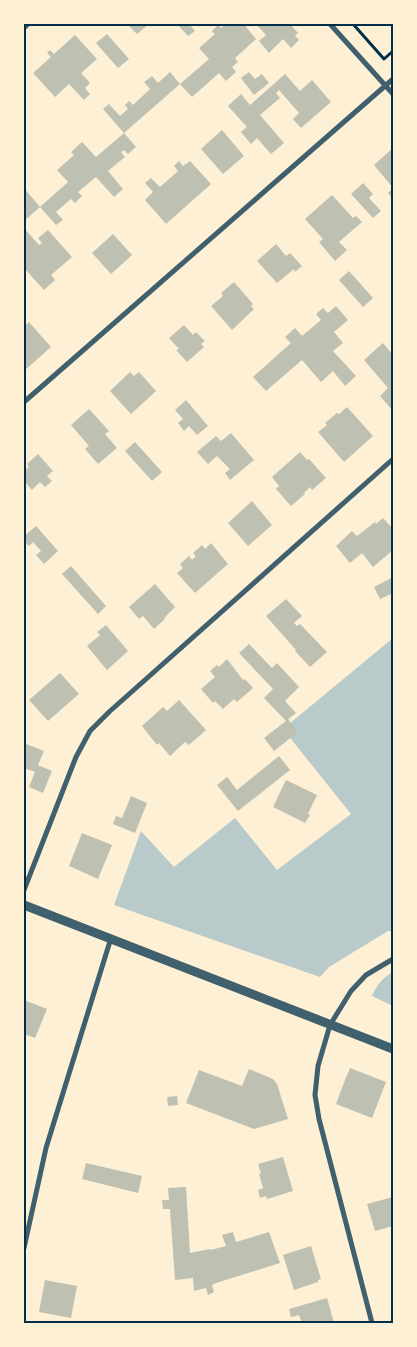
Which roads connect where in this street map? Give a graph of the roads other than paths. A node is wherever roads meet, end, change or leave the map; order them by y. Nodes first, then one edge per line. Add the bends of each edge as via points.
1 (28, 24) edge
2 (330, 24) edge
3 (24, 28) edge
4 (393, 78) edge
5 (386, 85) junction
6 (393, 94) edge
7 (24, 402) edge
8 (393, 460) edge
9 (24, 890) edge
10 (24, 905) edge
11 (111, 938) junction
12 (393, 959) edge
13 (330, 1024) junction
14 (393, 1049) edge
15 (24, 1248) edge
16 (372, 1323) edge

1 - 3 street
2 - 5 street
4 - 5 street
5 - 6 street
5 - 7 street
8 - 9 street via 90,731 76,757
10 - 11 street
11 - 13 street
11 - 15 street via 46,1148
12 - 13 street via 366,975 351,991
13 - 14 street
13 - 16 street via 318,1066 315,1094

